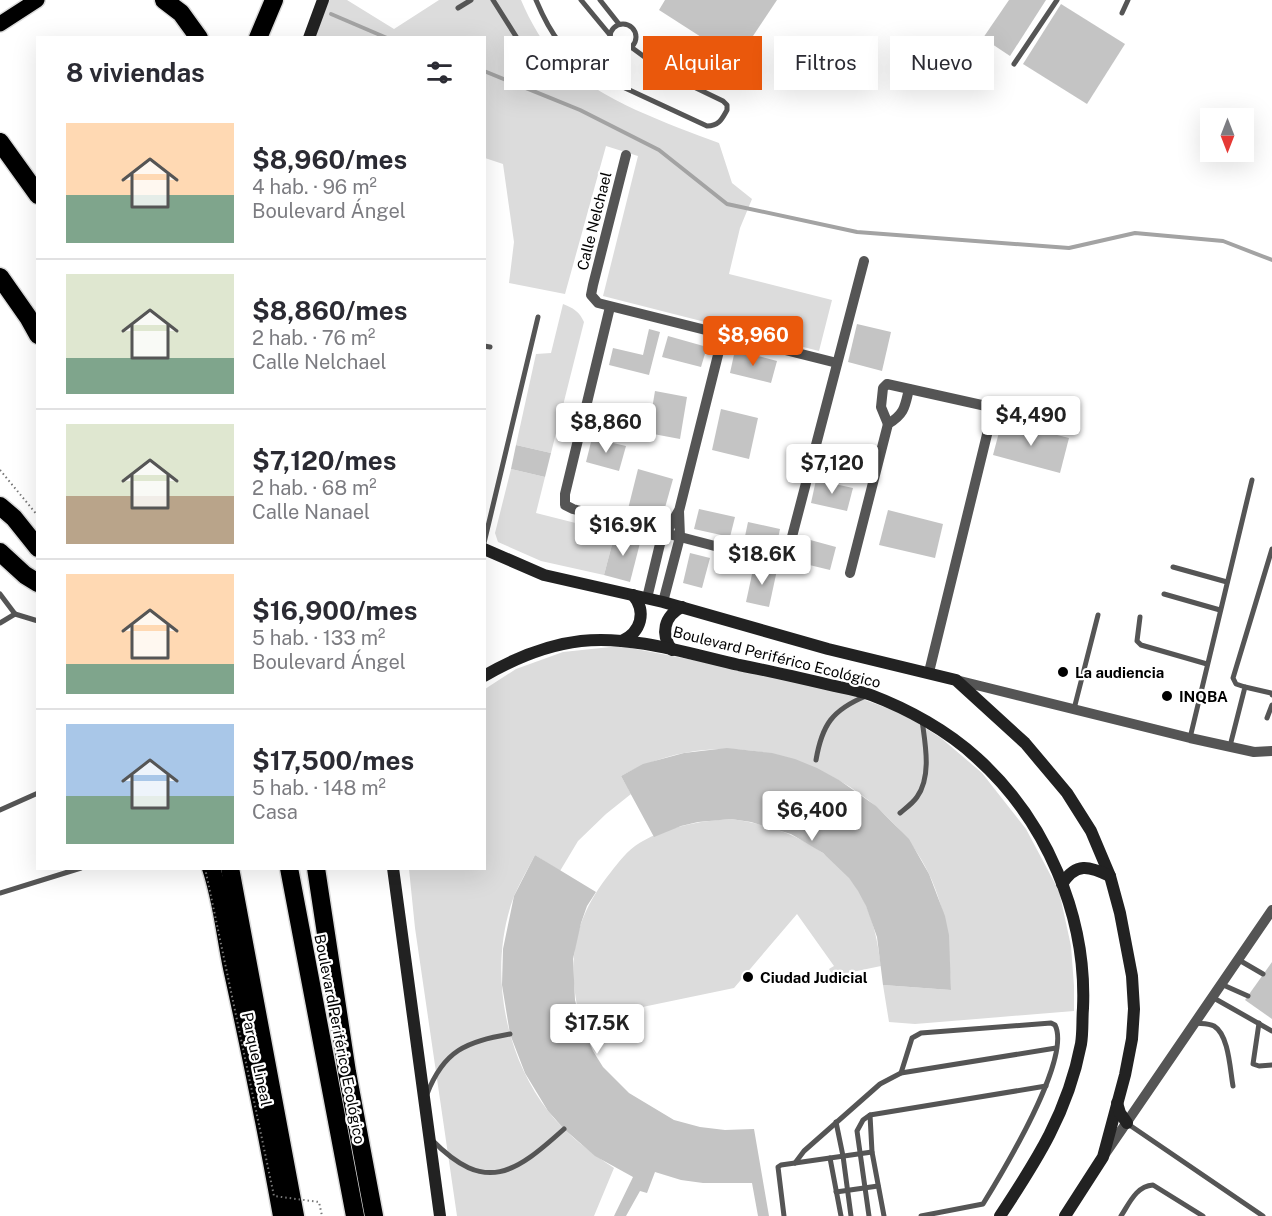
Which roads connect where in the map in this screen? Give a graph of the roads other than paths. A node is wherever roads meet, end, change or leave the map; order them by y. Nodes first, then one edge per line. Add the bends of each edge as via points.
1 (37, 0) edge
2 (164, 0) edge
3 (274, 0) edge
4 (323, 0) edge
5 (471, 0) edge
6 (493, 0) edge
7 (536, 0) edge
8 (581, 0) edge
9 (600, 0) edge
10 (1057, 0) edge
11 (1128, 0) edge
12 (458, 8) dead end
13 (1122, 14) dead end
14 (0, 24) edge
15 (619, 24) junction
16 (198, 36) edge
17 (259, 36) edge
18 (310, 36) edge
19 (516, 36) edge
20 (554, 36) edge
21 (608, 36) edge
22 (610, 36) edge
23 (631, 47) joint
24 (1014, 64) dead end
25 (629, 90) edge
26 (5, 147) edge
27 (626, 155) dead end
28 (36, 166) edge
29 (36, 192) edge
30 (864, 261) dead end
31 (0, 277) edge
32 (610, 307) junction
33 (538, 317) dead end
34 (36, 331) edge
35 (723, 335) junction
36 (837, 363) junction
37 (909, 389) junction
38 (888, 424) junction
39 (1252, 480) dead end
40 (0, 506) edge
41 (679, 511) junction
42 (666, 533) junction
43 (486, 535) edge
44 (680, 537) junction
45 (36, 546) edge
46 (486, 550) edge
47 (0, 552) edge
48 (1272, 552) edge
49 (1173, 567) dead end
50 (850, 573) dead end
51 (36, 582) edge
52 (1227, 582) junction
53 (1164, 594) dead end
54 (633, 595) junction
55 (1, 598) edge
56 (646, 598) junction
57 (663, 602) junction
58 (682, 607) junction
59 (1220, 610) junction
60 (15, 614) junction
61 (1098, 615) dead end
62 (1140, 617) dead end
63 (36, 621) edge
64 (0, 623) edge
65 (622, 640) junction
66 (672, 650) junction
67 (1208, 664) junction
68 (928, 672) junction
69 (486, 675) edge
70 (956, 680) junction
71 (1245, 687) junction
72 (870, 694) junction
73 (1272, 695) edge
74 (1272, 705) edge
75 (1074, 709) junction
76 (1267, 718) dead end
77 (921, 719) junction
78 (1190, 738) junction
79 (1230, 746) junction
80 (1272, 751) edge
81 (816, 760) dead end
82 (36, 794) edge
83 (0, 810) edge
84 (900, 813) dead end
85 (75, 870) edge
86 (212, 870) edge
87 (230, 870) edge
88 (290, 870) edge
89 (315, 870) edge
90 (393, 870) edge
91 (1110, 876) junction
92 (1062, 884) junction
93 (0, 893) edge
94 (1272, 910) edge
95 (1238, 960) junction
96 (1263, 974) dead end
97 (1221, 984) junction
98 (1248, 996) dead end
99 (1212, 997) junction
100 (1194, 1023) junction
101 (1259, 1023) junction
102 (1272, 1031) edge
103 (510, 1034) dead end
104 (1056, 1048) junction
105 (1272, 1065) edge
106 (901, 1073) junction
107 (1046, 1086) junction
108 (1233, 1086) dead end
109 (424, 1101) junction
110 (1117, 1103) junction
111 (870, 1116) junction
112 (836, 1122) junction
113 (1127, 1123) junction
114 (564, 1129) dead end
115 (429, 1138) junction
116 (872, 1152) junction
117 (860, 1154) junction
118 (843, 1156) junction
119 (1103, 1157) junction
120 (830, 1158) junction
121 (795, 1163) junction
122 (878, 1185) junction
123 (865, 1188) junction
124 (848, 1190) junction
125 (836, 1192) junction
126 (282, 1216) edge
127 (295, 1216) edge
128 (355, 1216) edge
129 (374, 1216) edge
130 (440, 1216) edge
131 (783, 1216) edge
132 (841, 1216) edge
133 (851, 1216) edge
134 (869, 1216) edge
135 (884, 1216) edge
136 (921, 1216) edge
137 (1000, 1216) edge
138 (1065, 1216) edge
139 (1121, 1216) edge
140 (1203, 1216) edge
141 (1263, 1216) edge

1 - 14 main road
2 - 16 highway via 181,13
3 - 17 highway
4 - 18 street
5 - 12 lane
6 - 19 lane
7 - 20 lane
8 - 21 lane
9 - 15 lane
10 - 24 lane
11 - 13 lane
15 - 22 lane
15 - 23 lane via 633,29 636,39
23 - 25 lane via 669,75 723,101 727,110 719,122 707,126
26 - 28 highway
26 - 29 highway
27 - 32 street, Calle Nelchael via 591,295 598,303
30 - 36 street
31 - 34 highway
32 - 35 street
32 - 42 street via 565,505
33 - 43 lane
35 - 36 street
35 - 41 street
36 - 44 street via 783,560 772,561
37 - 38 street via 904,410
37 - 38 street via 887,384 883,388 881,406
37 - 68 street via 993,410
38 - 50 street
39 - 52 lane
40 - 45 highway
41 - 42 street
41 - 44 street
42 - 44 street
42 - 56 street
44 - 57 street
46 - 54 street, Boulevard Periférico Ecológico via 544,575
47 - 51 highway
48 - 71 lane via 1233,678
49 - 52 lane
52 - 59 lane
53 - 59 lane
54 - 56 street, Boulevard Periférico Ecológico
54 - 65 street via 640,606 641,620 634,633
55 - 60 lane
56 - 57 street, Boulevard Periférico Ecológico
57 - 58 street, Boulevard Periférico Ecológico
58 - 66 street via 671,614 665,626
58 - 68 street, Boulevard Periférico Ecológico via 828,649
59 - 67 lane
60 - 63 lane
60 - 64 lane
61 - 75 lane
62 - 67 lane via 1137,640 1141,645
65 - 66 street, Boulevard Periférico Ecológico
65 - 69 street, Boulevard Periférico Ecológico via 582,640 541,649
66 - 72 street, Boulevard Periférico Ecológico
67 - 78 lane
68 - 70 street, Boulevard Periférico Ecológico
70 - 75 street
70 - 91 street, Boulevard Periférico Ecológico via 1025,743 1067,793 1091,831
71 - 73 lane
71 - 79 lane
72 - 77 street, Boulevard Periférico Ecológico
72 - 81 lane via 834,715 822,734
74 - 76 lane
75 - 78 street
77 - 84 lane via 924,782 919,795
77 - 92 street, Boulevard Periférico Ecológico via 960,744 1003,784 1029,817
78 - 79 street
79 - 80 street via 1254,752
82 - 83 lane
85 - 93 lane
86 - 126 highway
87 - 127 highway
88 - 128 highway, Boulevard Periférico Ecológico
89 - 129 highway
90 - 109 street
91 - 92 street via 1096,869 1077,868
91 - 110 street, Boulevard Periférico Ecológico via 1132,976 1134,1009
92 - 137 street, Boulevard Periférico Ecológico via 1082,956 1082,1041 1060,1114 1044,1148
94 - 95 street
95 - 96 lane
95 - 97 street
97 - 98 lane
97 - 99 street
99 - 100 street
99 - 101 lane
100 - 108 lane via 1209,1024 1221,1032
100 - 113 street
101 - 102 lane
101 - 105 lane via 1253,1064
103 - 109 lane via 479,1040 445,1060
104 - 106 lane
104 - 106 lane via 1058,1029 1051,1023 921,1033 912,1038
104 - 107 lane
106 - 112 lane via 880,1084
107 - 111 lane
107 - 136 lane via 983,1204
109 - 115 street
110 - 113 street
110 - 119 street, Boulevard Periférico Ecológico
111 - 116 lane
111 - 117 lane via 857,1131
112 - 118 lane
112 - 121 lane
113 - 119 street
113 - 141 lane
114 - 115 lane via 539,1151 504,1172 470,1169 447,1156
115 - 130 street
116 - 117 lane
116 - 122 lane
117 - 118 lane
117 - 123 lane
118 - 120 lane
118 - 124 lane
119 - 138 street, Boulevard Periférico Ecológico
120 - 121 lane
120 - 125 lane
121 - 131 lane via 781,1165 777,1171
122 - 123 lane
122 - 135 lane
123 - 124 lane
123 - 134 lane
124 - 125 lane
124 - 133 lane
125 - 132 lane
139 - 140 lane via 1145,1185 1153,1185

